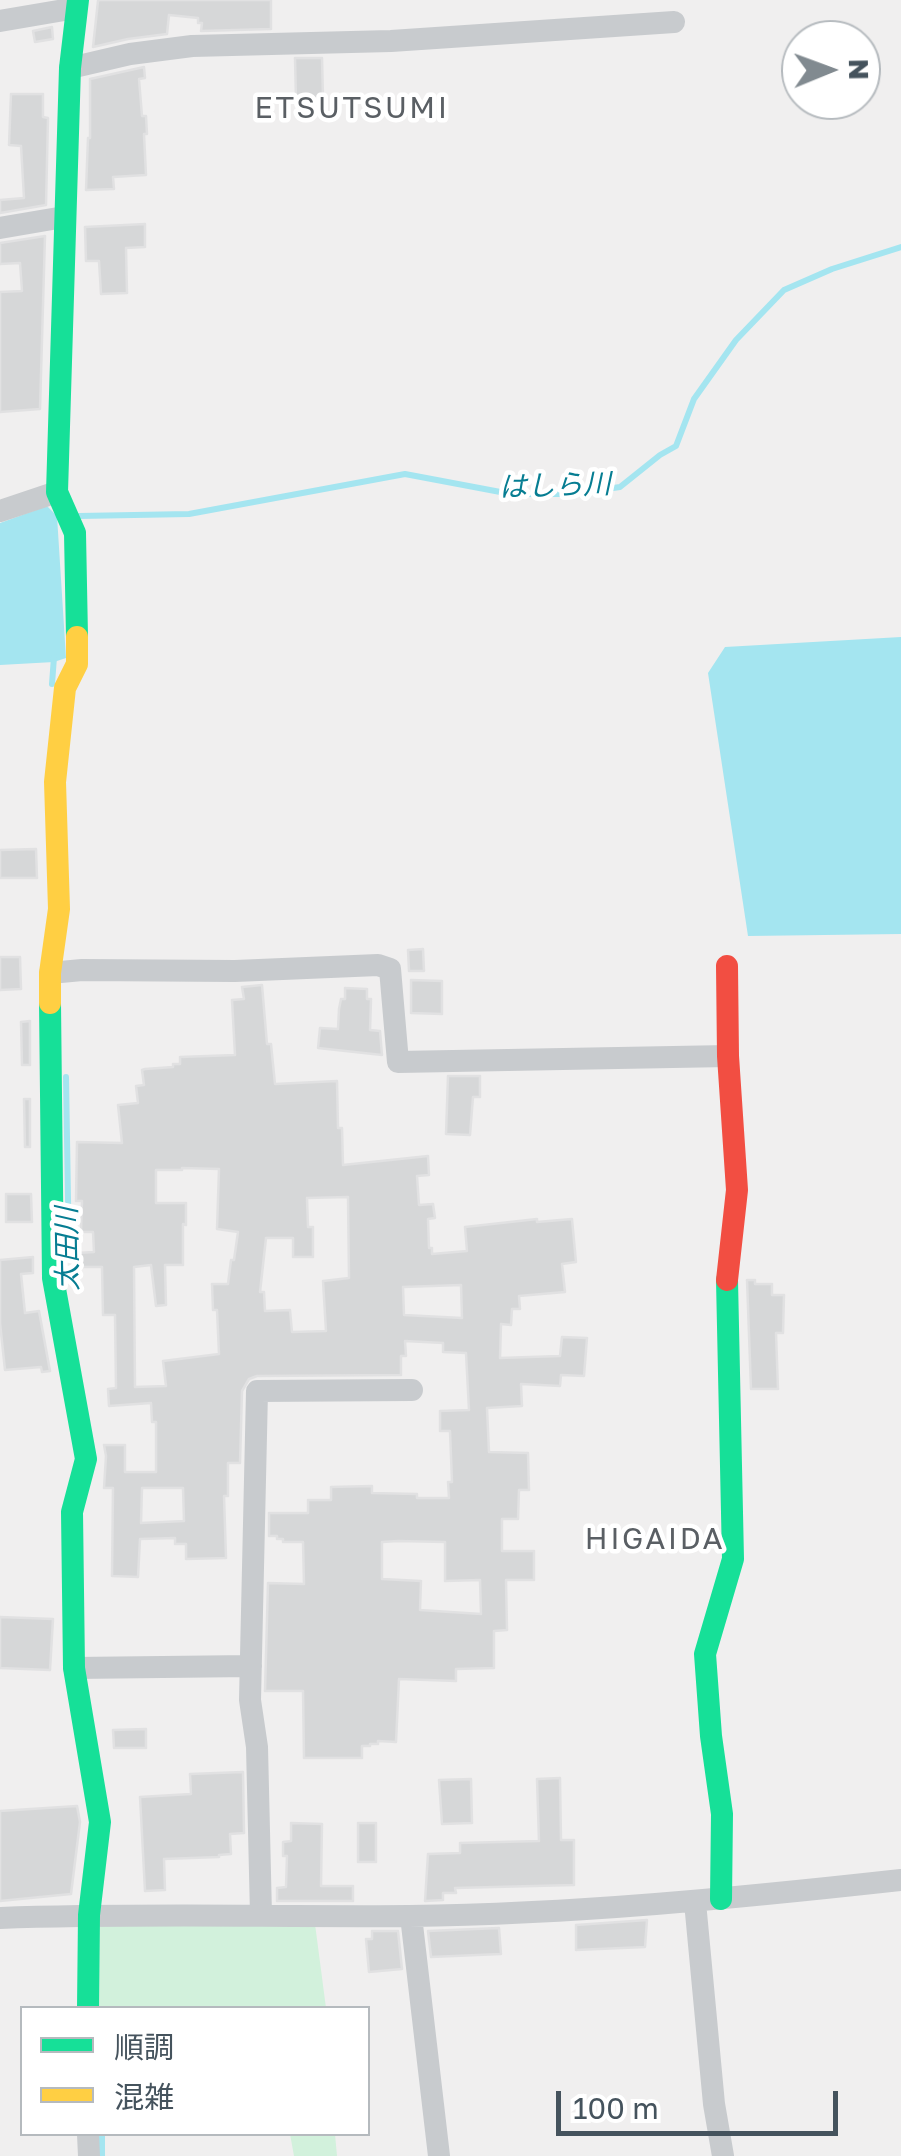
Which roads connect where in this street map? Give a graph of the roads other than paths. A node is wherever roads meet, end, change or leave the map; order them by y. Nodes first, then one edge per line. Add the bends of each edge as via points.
1 (77, 4) edge
2 (0, 21) edge
3 (674, 22) dead end
4 (70, 68) junction
5 (64, 218) junction
6 (0, 228) edge
7 (58, 492) junction
8 (0, 512) edge
9 (727, 966) dead end
10 (50, 974) junction
11 (728, 1056) junction
12 (412, 1390) dead end
13 (251, 1666) junction
14 (74, 1668) junction
15 (901, 1880) edge
16 (721, 1899) junction
17 (695, 1902) junction
18 (88, 1915) junction
19 (261, 1915) junction
20 (411, 1916) junction
21 (0, 1918) edge
22 (88, 2006) edge
23 (438, 2156) edge
24 (723, 2156) edge

1 - 2 street
1 - 4 street
3 - 4 street via 192,46
4 - 5 street
5 - 6 street
5 - 7 street
7 - 8 street
7 - 10 street via 76,533 76,664 65,688 55,782 59,909
9 - 11 street
10 - 11 street via 378,965 390,969 398,1062
10 - 14 street via 53,1278 86,1458 72,1512
11 - 16 street via 736,1190 726,1287 733,1559 705,1654 722,1814
12 - 13 street via 257,1392
13 - 14 street
13 - 19 street
14 - 18 street via 100,1822
15 - 16 street
16 - 17 street
17 - 20 street
17 - 24 street
18 - 19 street
18 - 21 street
18 - 22 street
19 - 20 street
20 - 23 street

